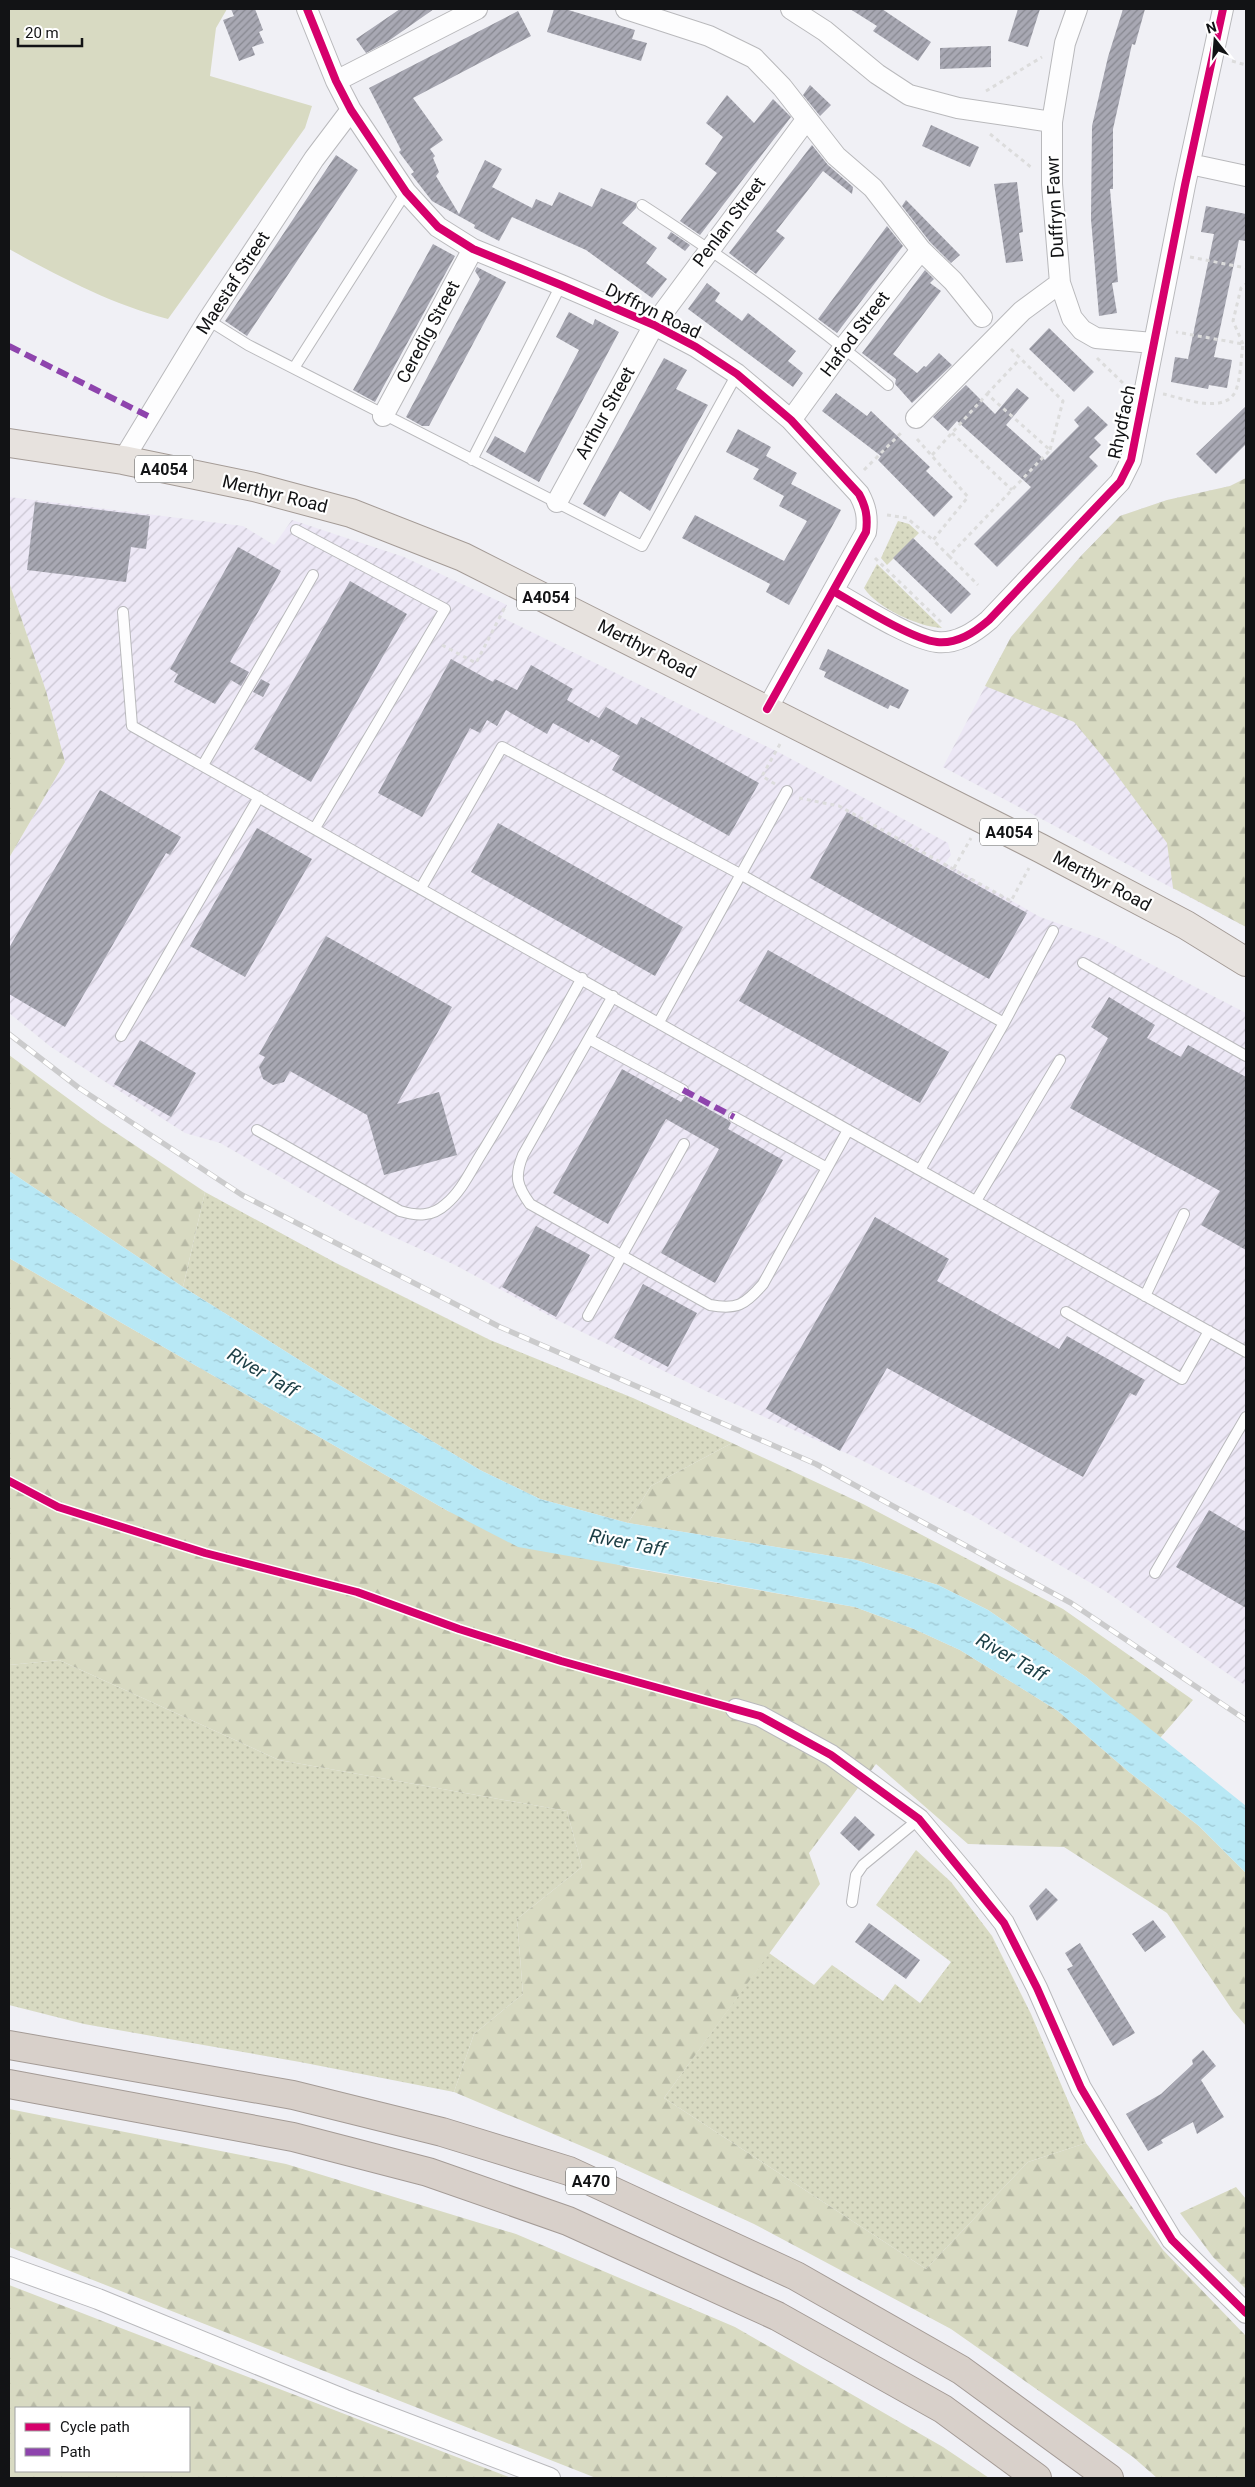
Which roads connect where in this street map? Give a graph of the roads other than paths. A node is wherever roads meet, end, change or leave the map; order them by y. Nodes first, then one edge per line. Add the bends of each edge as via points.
1 (307, 9) edge
2 (476, 9) edge
3 (626, 9) edge
4 (791, 9) edge
5 (1077, 9) edge
6 (1223, 9) edge
7 (336, 82) junction
8 (352, 110) junction
9 (806, 120) junction
10 (1052, 122) junction
11 (1190, 164) junction
12 (1246, 176) edge
13 (406, 192) junction
14 (642, 205) dead end
15 (709, 248) junction
16 (473, 249) junction
17 (921, 250) junction
18 (1060, 283) junction
19 (561, 285) junction
20 (982, 317) dead end
21 (208, 320) junction
22 (654, 325) junction
23 (1154, 336) junction
24 (844, 347) junction
25 (294, 368) junction
26 (737, 374) junction
27 (888, 385) dead end
28 (384, 416) junction
29 (791, 420) junction
30 (911, 423) road end
31 (9, 443) edge
32 (123, 460) junction
33 (472, 460) junction
34 (557, 502) junction
35 (296, 530) dead end
36 (313, 575) dead end
37 (833, 591) junction
38 (123, 612) dead end
39 (767, 709) junction
40 (203, 765) junction
41 (787, 791) road end
42 (258, 796) junction
43 (315, 828) junction
44 (740, 874) junction
45 (420, 888) junction
46 (1053, 931) dead end
47 (1246, 962) edge
48 (1083, 963) dead end
49 (582, 978) junction
50 (613, 996) junction
51 (659, 1022) junction
52 (1004, 1023) junction
53 (120, 1036) dead end
54 (589, 1039) junction
55 (1246, 1056) edge
56 (1060, 1060) dead end
57 (683, 1090) dead end
58 (734, 1117) dead end
59 (257, 1130) dead end
60 (848, 1130) junction
61 (684, 1144) dead end
62 (827, 1168) junction
63 (920, 1170) junction
64 (976, 1201) junction
65 (1184, 1214) dead end
66 (622, 1256) junction
67 (1146, 1296) junction
68 (1066, 1312) dead end
69 (588, 1316) dead end
70 (1209, 1331) junction
71 (1246, 1352) edge
72 (1246, 1417) edge
73 (1156, 1573) dead end
74 (736, 1709) dead end
75 (919, 1819) junction
76 (852, 1902) dead end
77 (9, 2045) edge
78 (9, 2084) edge
79 (9, 2267) edge
80 (1246, 2313) edge
81 (550, 2478) edge
82 (1038, 2478) edge
83 (1109, 2478) edge

1 - 7 street, Dyffryn Road
2 - 7 street
3 - 9 street via 709,36 754,58 782,87
4 - 10 street via 909,95 958,108
5 - 10 street, Duffryn Fawr via 1065,43
6 - 11 street, Rhydfach
7 - 8 street, Dyffryn Road
8 - 13 street, Dyffryn Road
8 - 21 street, Maestaf Street via 314,159
9 - 15 street, Penlan Street
9 - 17 street via 836,156 873,188
10 - 18 street, Duffryn Fawr via 1052,184
11 - 12 street
11 - 23 street, Rhydfach
13 - 16 street, Dyffryn Road via 438,227
13 - 25 lane
14 - 15 lane
15 - 22 street, Penlan Street
15 - 24 lane
16 - 19 street, Dyffryn Road
16 - 28 street, Ceredig Street
17 - 20 street via 953,280
17 - 24 street, Hafod Street
18 - 23 street, Duffryn Fawr via 1072,318 1082,330 1096,338
18 - 30 street via 1022,311
19 - 22 street, Dyffryn Road
19 - 33 lane
21 - 25 lane
21 - 32 street, Maestaf Street
22 - 26 street, Dyffryn Road via 696,346
22 - 34 street, Arthur Street
23 - 37 street, Rhydfach via 1131,460 1120,482 974,633 959,640 938,643 920,638
24 - 27 lane
24 - 29 street, Hafod Street
25 - 28 lane
26 - 29 street, Dyffryn Road
26 - 34 lane via 642,546
28 - 33 lane
29 - 37 street, Dyffryn Road via 852,483 866,506 866,532
31 - 32 main road, Merthyr Road / A4054
32 - 39 main road, Merthyr Road / A4054 via 254,487 351,513 463,557
33 - 34 lane
35 - 43 lane via 445,609
36 - 40 lane
37 - 39 street
38 - 40 lane via 132,726
39 - 47 main road, Merthyr Road / A4054 via 1186,925
40 - 42 lane
41 - 44 lane
42 - 43 lane
42 - 53 lane
43 - 45 lane
44 - 45 lane via 502,747
44 - 51 lane
44 - 52 lane
45 - 49 lane
46 - 52 lane
48 - 55 lane
49 - 50 lane
49 - 59 lane via 464,1181 447,1204 437,1211 426,1215 400,1211
50 - 51 lane
50 - 54 lane
51 - 60 lane
52 - 63 lane
54 - 57 lane
54 - 66 lane via 517,1171 520,1190 530,1204
56 - 64 lane
58 - 62 lane
60 - 62 lane
60 - 63 lane
61 - 66 lane
62 - 66 lane via 763,1284 748,1301 729,1309 710,1305
63 - 64 lane
64 - 67 lane
65 - 67 lane
66 - 69 lane
67 - 70 lane
68 - 70 lane via 1182,1380
70 - 71 lane
72 - 73 lane
74 - 75 street via 760,1716 831,1755
75 - 76 lane via 863,1865 856,1875
75 - 80 street via 1004,1923 1082,2088 1172,2240
77 - 83 highway, A470 via 293,2095 442,2132 569,2171 796,2276 870,2318 961,2370
78 - 82 highway, A470 via 293,2137 428,2172 568,2221 777,2316 943,2409
79 - 81 street via 98,2299 345,2400

